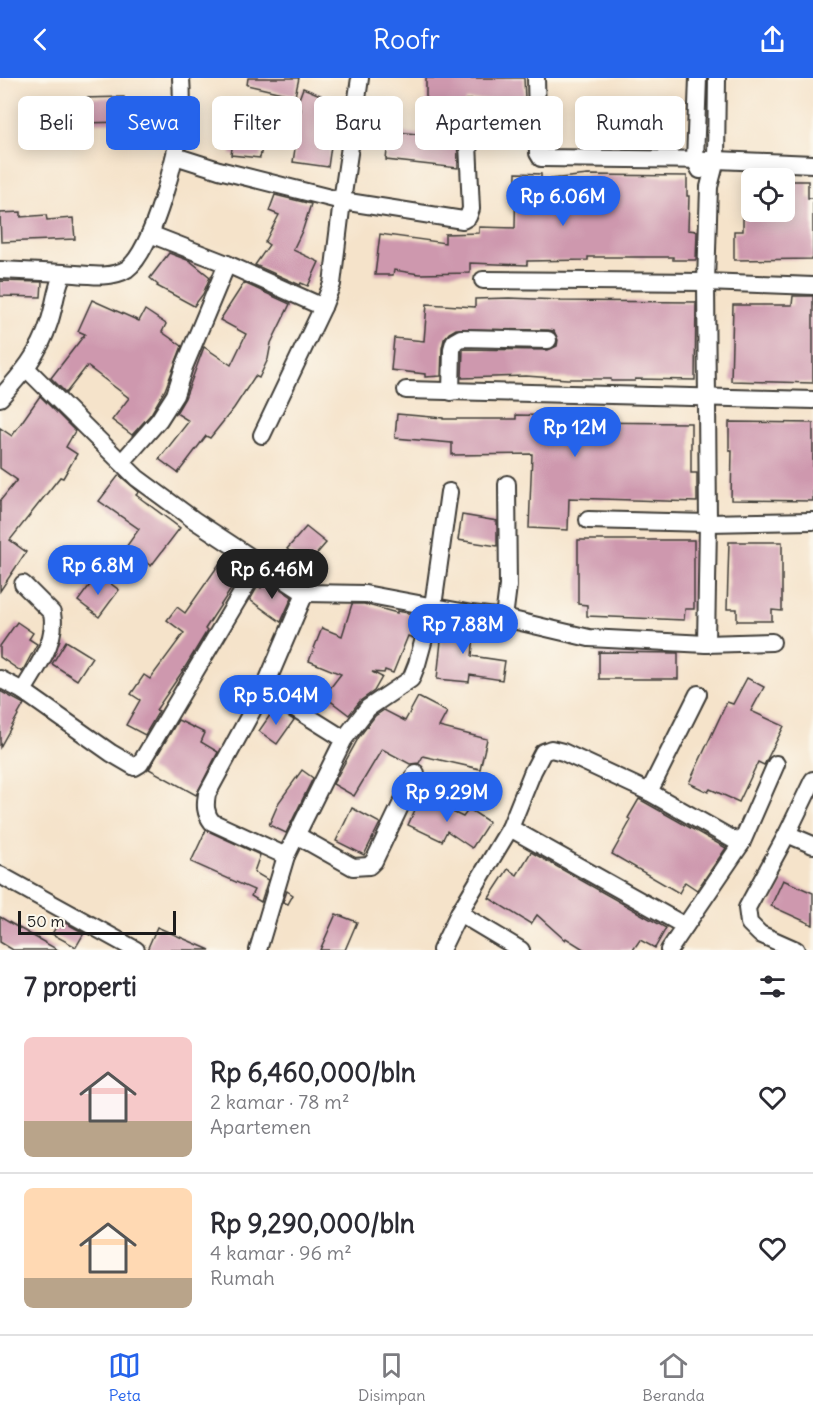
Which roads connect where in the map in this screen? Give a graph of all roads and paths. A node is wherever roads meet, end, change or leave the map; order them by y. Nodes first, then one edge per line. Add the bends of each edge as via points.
1 (181, 78) edge
2 (360, 78) edge
3 (536, 78) edge
4 (698, 78) edge
5 (717, 78) edge
6 (536, 96) edge
7 (468, 150) edge
8 (538, 150) edge
9 (175, 156) junction
10 (695, 160) junction
11 (716, 160) junction
12 (813, 164) edge
13 (708, 187) junction
14 (342, 201) junction
15 (150, 234) junction
16 (227, 264) junction
17 (0, 270) edge
18 (63, 273) junction
19 (483, 280) dead end
20 (706, 282) junction
21 (813, 286) edge
22 (323, 307) junction
23 (548, 340) dead end
24 (27, 369) junction
25 (406, 390) dead end
26 (451, 392) junction
27 (0, 398) edge
28 (707, 399) junction
29 (813, 400) edge
30 (262, 435) dead end
31 (122, 462) junction
32 (507, 484) dead end
33 (449, 492) dead end
34 (588, 520) dead end
35 (813, 521) edge
36 (708, 523) junction
37 (259, 564) junction
38 (23, 584) dead end
39 (305, 593) junction
40 (432, 606) junction
41 (504, 618) junction
42 (772, 642) dead end
43 (706, 644) junction
44 (0, 679) edge
45 (264, 689) junction
46 (23, 691) junction
47 (698, 694) dead end
48 (344, 739) junction
49 (776, 764) dead end
50 (416, 773) dead end
51 (813, 780) edge
52 (649, 792) junction
53 (510, 828) junction
54 (787, 834) junction
55 (298, 836) junction
56 (741, 843) junction
57 (813, 845) edge
58 (286, 856) junction
59 (0, 875) edge
60 (459, 913) junction
61 (685, 926) junction
62 (136, 950) edge
63 (258, 950) edge
64 (441, 950) edge
65 (521, 950) edge
66 (669, 950) edge
67 (796, 950) edge

1 - 9 street via 181,119
2 - 14 street
3 - 6 street
4 - 10 street
5 - 11 street
7 - 14 street via 471,209 463,220
8 - 10 street via 541,158
9 - 14 street
9 - 15 street
10 - 11 street
10 - 13 street
11 - 12 street
11 - 13 street
13 - 20 street
14 - 22 street via 332,284
15 - 16 street
15 - 18 street via 138,259 125,270 103,276
16 - 22 street
16 - 31 street via 175,395
17 - 18 street
18 - 24 street via 45,336
19 - 20 street
20 - 21 street
20 - 28 street
22 - 30 street
23 - 26 street via 461,338 452,349
24 - 27 street
24 - 31 street
25 - 26 street
26 - 28 street
28 - 29 street
28 - 36 street
31 - 37 street via 147,485
32 - 41 street
33 - 40 street
34 - 36 street
35 - 36 street
36 - 43 street
37 - 39 street
37 - 46 street via 135,767
38 - 46 street via 52,613 53,619 46,651
39 - 40 street via 365,594
39 - 45 street
40 - 41 street
40 - 48 street via 411,679 373,704
41 - 43 street via 588,638
42 - 43 street
44 - 46 street
45 - 48 street
45 - 58 street via 207,794 207,816 212,822
47 - 52 street
48 - 55 street
49 - 56 street
50 - 55 street via 369,866 353,867
51 - 54 street
52 - 53 street via 551,749 543,752 533,771
52 - 56 street
53 - 60 street
53 - 61 street
54 - 57 street
54 - 67 street via 747,908 749,923 760,934
55 - 58 street
56 - 61 street
58 - 63 street
59 - 62 street
60 - 64 street
60 - 65 street
61 - 66 street

